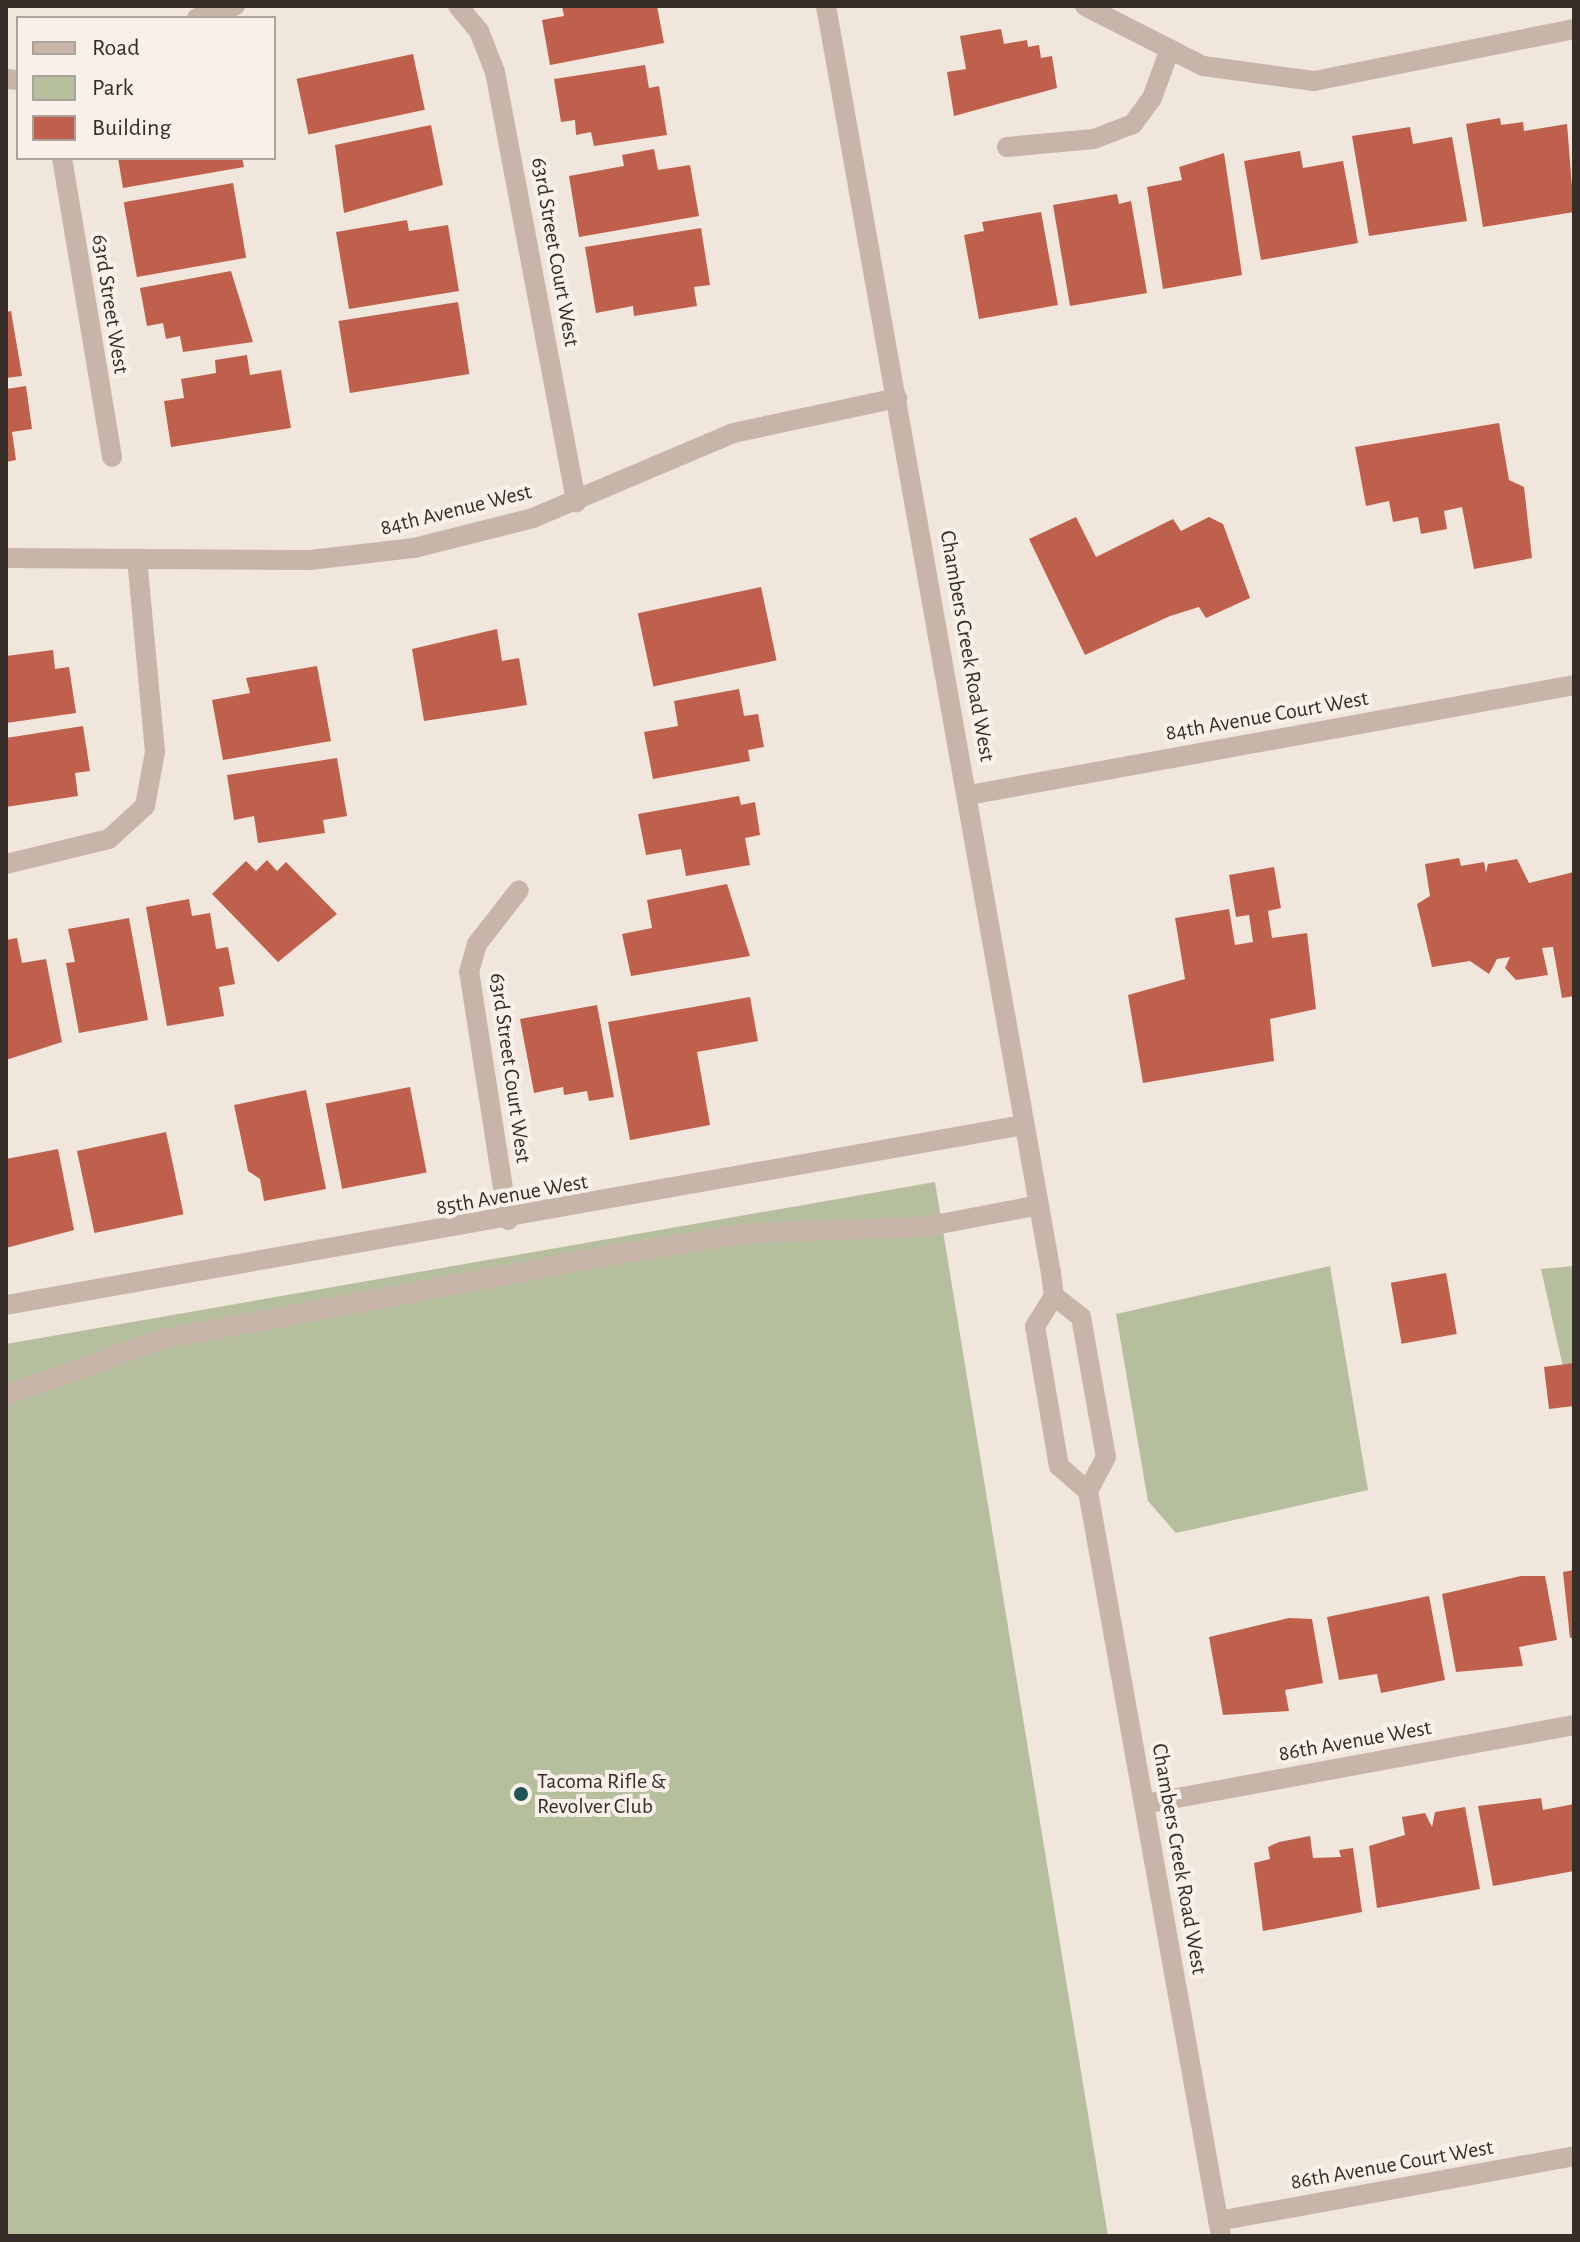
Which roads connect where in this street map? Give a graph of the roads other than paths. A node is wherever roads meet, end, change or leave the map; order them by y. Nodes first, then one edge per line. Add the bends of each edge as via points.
1 (235, 6) edge
2 (826, 6) edge
3 (1085, 6) edge
4 (464, 12) edge
5 (203, 16) edge
6 (1574, 29) edge
7 (1170, 49) junction
8 (1007, 147) dead end
9 (62, 160) edge
10 (897, 398) junction
11 (112, 457) dead end
12 (576, 502) junction
13 (6, 558) edge
14 (137, 559) junction
15 (1574, 685) edge
16 (969, 795) junction
17 (6, 864) edge
18 (519, 890) dead end
19 (1024, 1125) junction
20 (1039, 1205) junction
21 (508, 1220) junction
22 (1054, 1296) junction
23 (6, 1305) edge
24 (6, 1395) edge
25 (1088, 1491) junction
26 (1574, 1725) edge
27 (1144, 1804) junction
28 (1574, 2156) edge
29 (1220, 2229) edge

1 - 5 street
2 - 10 street, Chambers Creek Road West
3 - 7 street
4 - 12 street, 63rd Street Court West via 491,58 506,120
6 - 7 street via 1314,81 1203,66
7 - 8 street via 1152,98 1133,124 1094,139
9 - 11 street, 63rd Street West
10 - 12 street, 84th Avenue West via 705,441
10 - 16 street, Chambers Creek Road West
12 - 14 street, 84th Avenue West via 483,533 362,556
13 - 14 street, 84th Avenue West
14 - 17 street via 155,772 137,820 91,846
15 - 16 street, 84th Avenue Court West
16 - 19 street, Chambers Creek Road West
18 - 21 street, 63rd Street Court West via 477,944 469,972
19 - 20 street, Chambers Creek Road West
19 - 21 street, 85th Avenue West
20 - 22 street, Chambers Creek Road West
20 - 24 street via 924,1227 748,1233 629,1252 163,1339
21 - 23 street, 85th Avenue West
22 - 25 street via 1081,1317 1106,1457
22 - 25 street via 1035,1326 1059,1466
25 - 27 street, Chambers Creek Road West
26 - 27 street, 86th Avenue West
27 - 29 street, Chambers Creek Road West
28 - 29 street, 86th Avenue Court West

